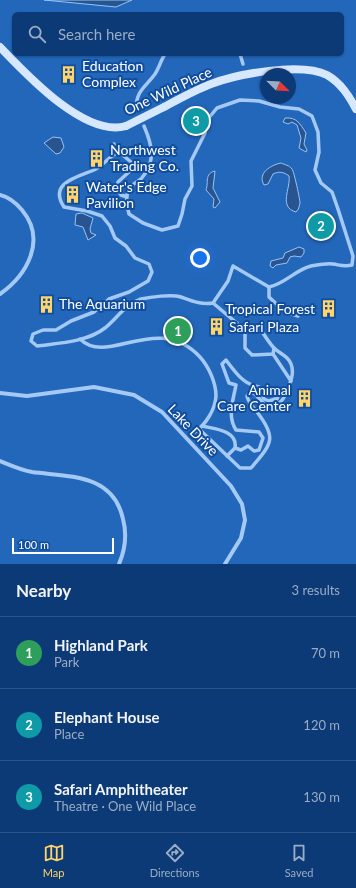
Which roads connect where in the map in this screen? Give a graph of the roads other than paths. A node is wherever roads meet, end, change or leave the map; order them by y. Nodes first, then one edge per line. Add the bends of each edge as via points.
1 (0, 47) edge
2 (164, 56) edge
3 (241, 56) edge
4 (243, 64) dead end
5 (136, 110) tunnel mouth
6 (356, 110) edge
7 (144, 126) tunnel mouth
8 (114, 144) dead end
9 (112, 154) junction
10 (0, 195) edge
11 (127, 197) junction
12 (269, 287) junction
13 (0, 294) edge
14 (213, 303) junction
15 (298, 316) dead end
16 (245, 330) junction
17 (80, 340) junction
18 (274, 348) junction
19 (273, 354) junction
20 (292, 380) junction
21 (0, 393) edge
22 (286, 394) junction
23 (275, 399) junction
24 (277, 404) junction
25 (201, 428) junction
26 (195, 432) dead end
27 (235, 448) junction
28 (227, 456) junction
29 (0, 461) edge
30 (119, 564) edge
31 (225, 564) edge

1 - 6 main road, One Wild Place, bridge via 35,84 61,104 109,128 126,126 221,80 301,69 319,72 331,78 345,90
2 - 5 street via 136,98
3 - 4 street
7 - 11 street via 152,153 150,164 130,188
8 - 9 street
9 - 11 street via 119,152 131,162 131,170 118,182 117,189 121,195
9 - 17 street via 107,162 94,170 62,184 60,200 64,207 102,216 115,238 126,246 135,258 149,264 152,272 148,281 130,292 109,299 94,312 56,330 43,330 33,334 31,341 37,346
10 - 13 street via 16,203 25,214 34,241 27,267
11 - 12 street via 129,214 143,223 162,230 178,226 185,199 192,186 191,161 205,133 207,120 216,108 240,100 259,101 299,109 312,116 318,132 319,152 315,170 321,183 332,192 354,256 352,265 312,266 301,269 280,285
12 - 14 street via 233,266 228,281
12 - 15 street via 268,297 284,310
14 - 16 street
14 - 17 street via 204,304 179,296 155,296 140,300 123,310 104,328
16 - 18 street via 261,330
16 - 19 street via 245,348 252,355
17 - 25 street via 84,344 96,347 162,338 176,341 192,349 205,362 213,379 216,396 214,408
18 - 19 street
18 - 20 street via 287,358 291,365
19 - 20 street
20 - 22 street
21 - 31 street, Lake Drive via 27,396 94,387 134,395 162,412 231,486 242,504 245,520 242,538
22 - 23 street via 279,394
22 - 24 street via 283,401
23 - 24 street
23 - 27 street via 264,399 259,388 242,380 226,360 222,364 229,383 236,385 231,423 236,430 259,432 263,438 258,450 254,451 248,446 241,450
24 - 28 street via 267,407 250,392 248,400 271,435 270,442 251,468 240,468
25 - 26 street
25 - 27 street via 222,430 231,434 236,444
25 - 28 street
27 - 28 street
29 - 30 street via 32,472 82,477 107,491 118,506 125,523 125,542

